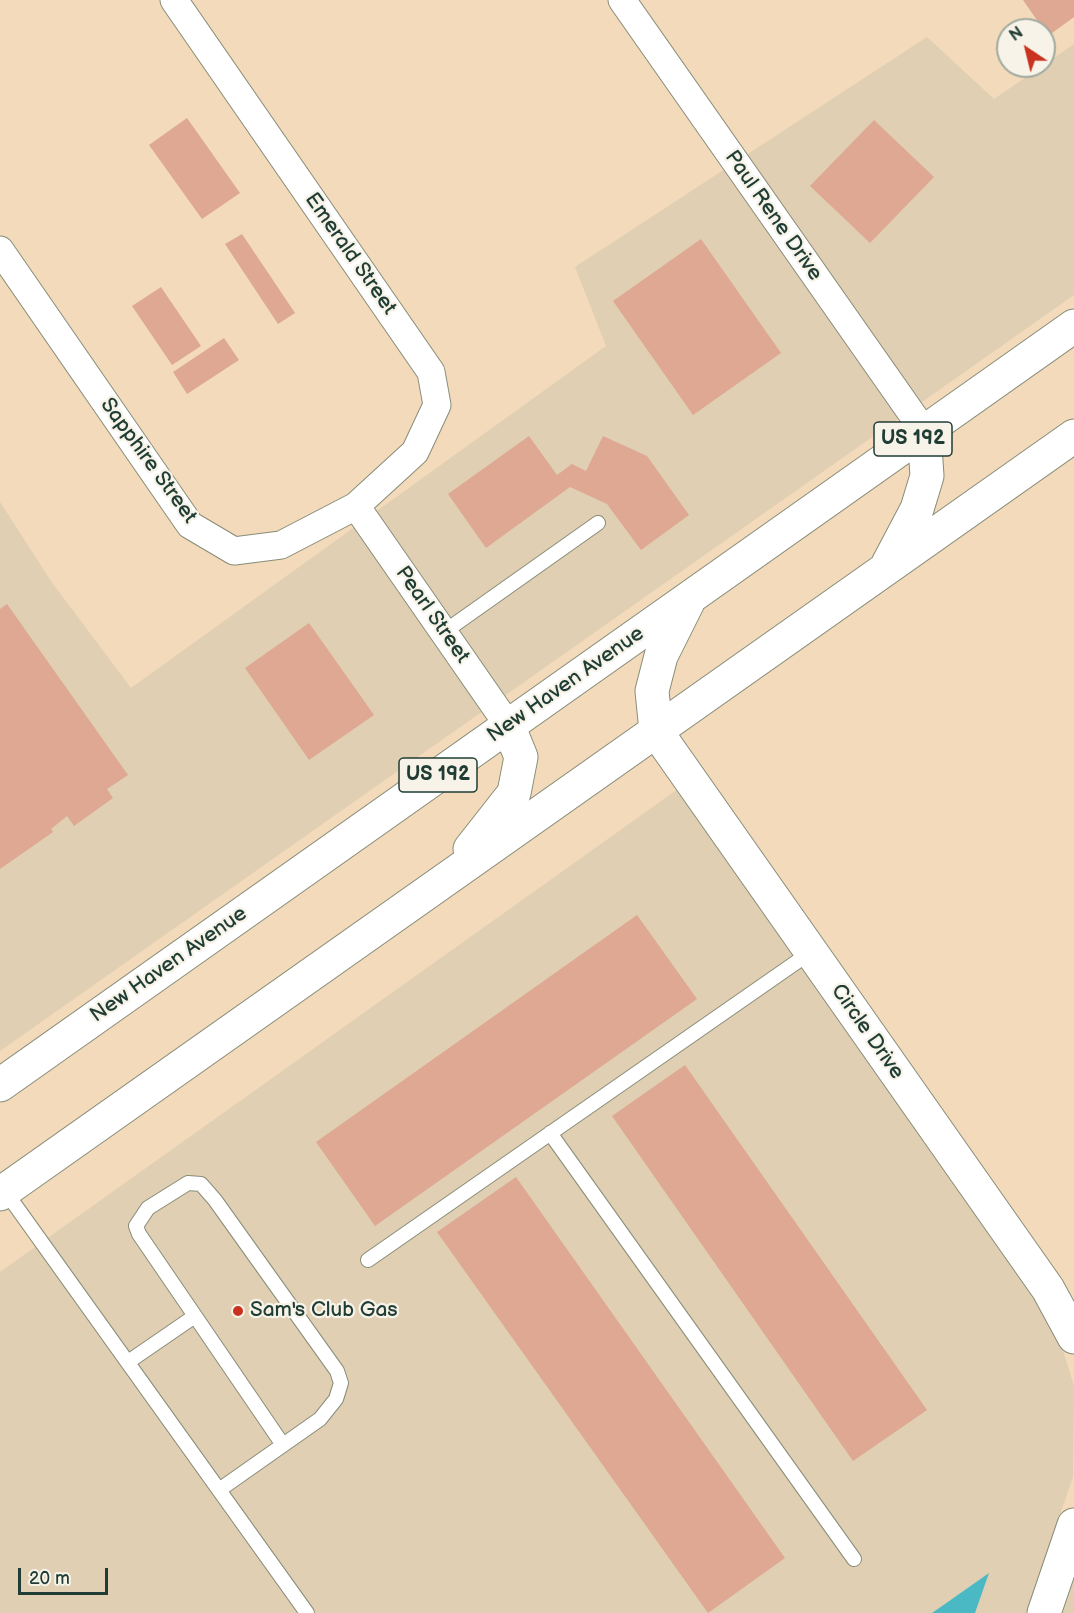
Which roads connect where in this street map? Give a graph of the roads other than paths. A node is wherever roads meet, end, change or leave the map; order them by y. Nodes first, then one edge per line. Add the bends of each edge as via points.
1 (174, 0) edge
2 (622, 0) edge
3 (0, 250) edge
4 (1074, 326) edge
5 (924, 431) junction
6 (1074, 436) edge
7 (356, 506) junction
8 (598, 523) dead end
9 (886, 568) junction
10 (690, 597) junction
11 (444, 632) junction
12 (508, 725) junction
13 (656, 730) junction
14 (449, 876) junction
15 (811, 952) junction
16 (0, 1085) edge
17 (550, 1133) junction
18 (2, 1188) edge
19 (368, 1260) dead end
20 (195, 1316) junction
21 (1074, 1337) edge
22 (128, 1362) junction
23 (283, 1445) junction
24 (219, 1490) junction
25 (1074, 1525) edge
26 (854, 1559) dead end
27 (307, 1613) edge
28 (1044, 1613) edge

1 - 7 street, Emerald Street via 431,372 437,405 415,452
2 - 5 street, Paul Rene Drive
3 - 7 street, Sapphire Street via 190,525 234,551 281,545
4 - 5 main road, New Haven Avenue / US 192
5 - 9 main road via 927,476 917,509
5 - 10 main road, New Haven Avenue / US 192
6 - 9 main road
7 - 11 street, Pearl Street
8 - 11 lane
9 - 13 main road
10 - 12 main road, New Haven Avenue / US 192
10 - 13 main road via 661,656 652,691
11 - 12 street, Pearl Street
12 - 14 main road via 520,757 514,793
12 - 16 main road, New Haven Avenue / US 192
13 - 14 main road
13 - 15 main road, Circle Drive
14 - 18 main road
15 - 17 lane
15 - 21 main road, Circle Drive via 1048,1290
17 - 19 lane
17 - 26 lane
18 - 22 lane
20 - 22 lane
20 - 23 lane
20 - 23 lane via 136,1226 148,1208 188,1183 201,1184 215,1200 340,1377 339,1392 330,1409
22 - 24 lane
23 - 24 lane
24 - 27 lane
25 - 28 main road

